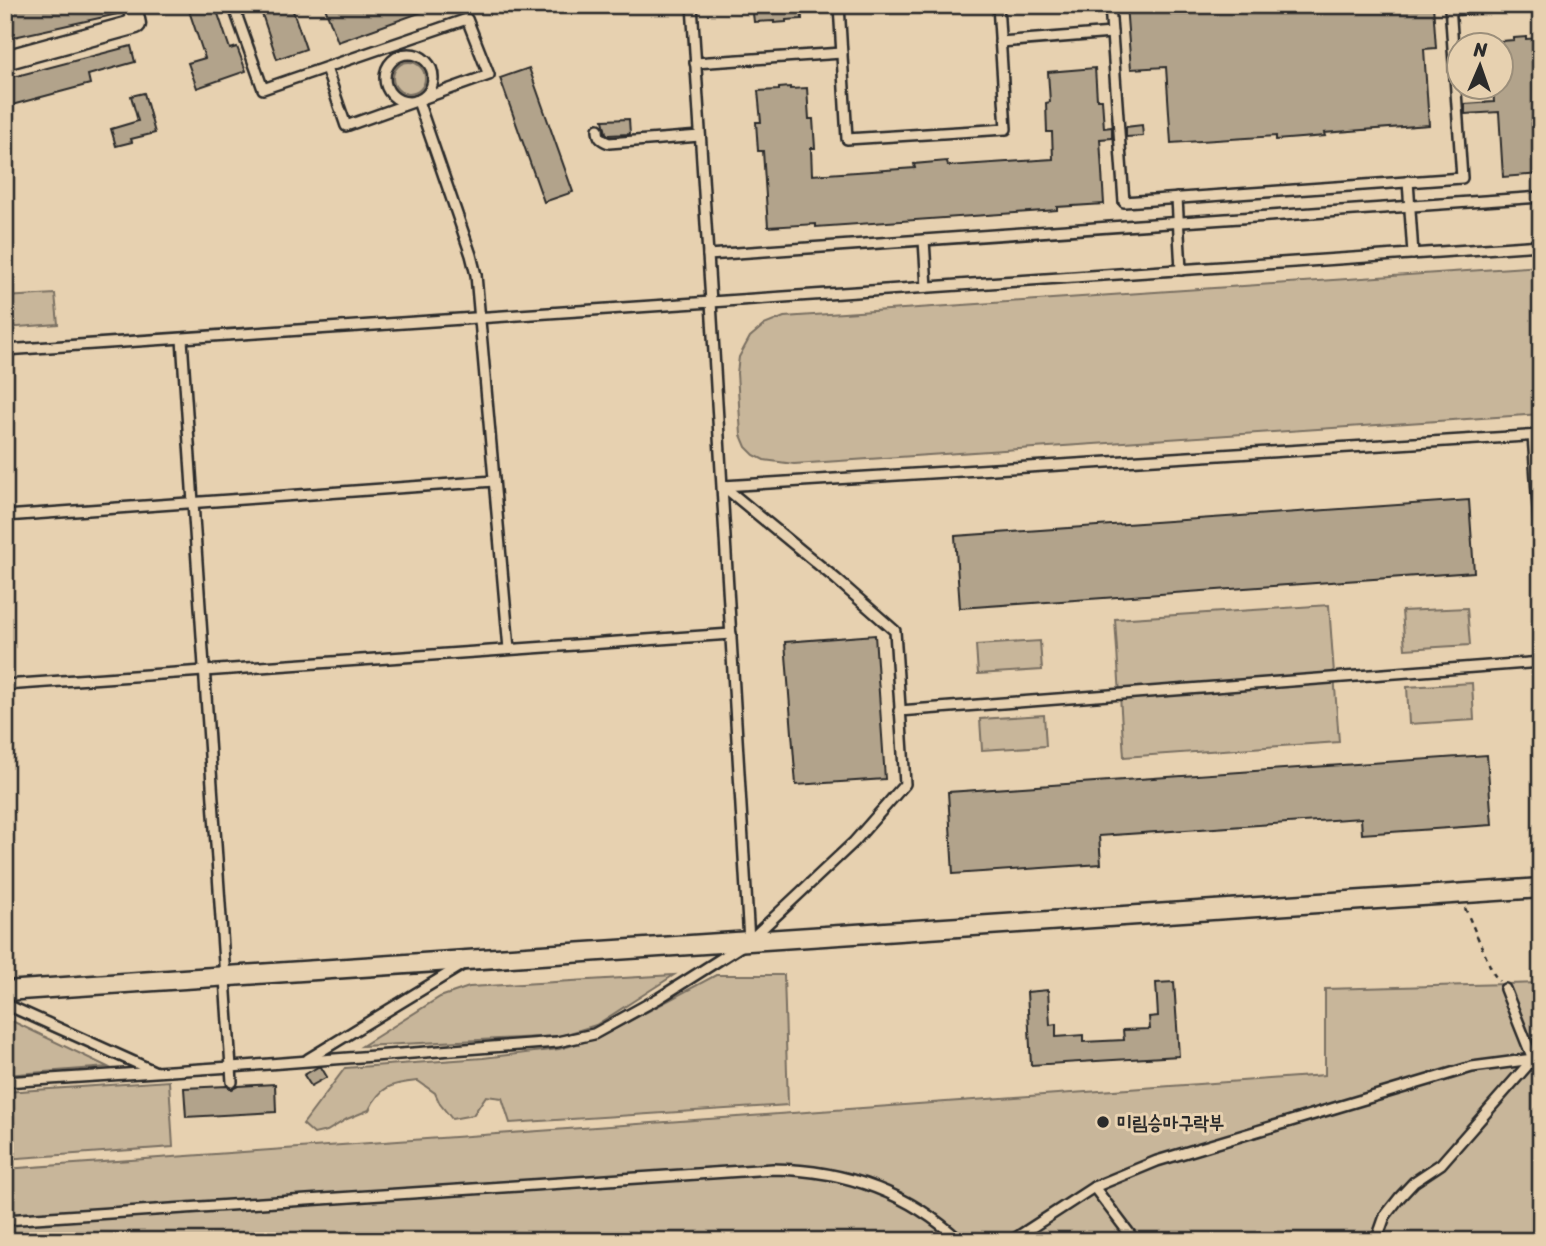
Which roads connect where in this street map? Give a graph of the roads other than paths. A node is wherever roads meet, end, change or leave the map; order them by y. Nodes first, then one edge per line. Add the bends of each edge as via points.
1 (132, 5) edge
2 (233, 5) edge
3 (692, 5) edge
4 (839, 5) edge
5 (998, 5) edge
6 (1110, 5) edge
7 (1520, 5) edge
8 (1450, 8) edge
9 (1112, 33) junction
10 (1000, 42) junction
11 (395, 44) junction
12 (842, 53) junction
13 (400, 56) junction
14 (5, 60) edge
15 (695, 63) junction
16 (326, 68) junction
17 (418, 101) junction
18 (597, 129) dead end
19 (700, 136) junction
20 (1408, 181) junction
21 (1541, 197) edge
22 (1177, 198) junction
23 (1410, 206) junction
24 (1178, 222) junction
25 (925, 240) junction
26 (1541, 245) edge
27 (1413, 254) junction
28 (708, 255) junction
29 (1181, 270) junction
30 (928, 287) junction
31 (711, 302) junction
32 (480, 316) junction
33 (182, 339) junction
34 (5, 350) edge
35 (1537, 435) edge
36 (494, 481) junction
37 (723, 486) junction
38 (194, 503) junction
39 (5, 516) edge
40 (1541, 552) edge
41 (731, 634) junction
42 (509, 649) junction
43 (1541, 662) edge
44 (205, 671) junction
45 (5, 684) edge
46 (900, 711) junction
47 (1541, 888) edge
48 (749, 941) junction
49 (472, 960) junction
50 (225, 976) junction
51 (1505, 989) road end
52 (5, 991) edge
53 (5, 1004) edge
54 (1538, 1057) edge
55 (307, 1060) junction
56 (231, 1068) junction
57 (156, 1072) junction
58 (5, 1082) edge
59 (232, 1082) dead end
60 (1094, 1187) junction
61 (5, 1220) edge
62 (960, 1241) edge
63 (1011, 1241) edge
64 (1136, 1241) edge
65 (1378, 1241) edge

1 - 14 street via 135,24
2 - 16 lane via 263,89
3 - 15 lane
4 - 12 lane
5 - 10 lane
6 - 9 lane
7 - 8 lane
8 - 20 lane via 1462,178
9 - 10 lane
9 - 22 lane via 1124,202
10 - 12 lane via 1006,129 847,139
11 - 13 lane
11 - 16 lane
11 - 17 lane via 467,19 476,41 489,75
12 - 15 lane
13 - 17 lane via 391,62 385,82 397,99
13 - 17 lane via 411,54 430,64 433,86
15 - 19 lane
16 - 17 lane via 345,126
17 - 32 lane via 471,255
18 - 19 lane via 602,141 609,143
19 - 28 lane
20 - 22 lane
20 - 23 lane
21 - 23 lane
22 - 24 lane
23 - 24 lane
23 - 27 lane
24 - 25 lane
24 - 29 lane
25 - 28 lane
25 - 30 lane
26 - 27 lane
27 - 29 lane
28 - 31 lane
29 - 30 lane
30 - 31 lane
31 - 32 lane
31 - 37 lane
32 - 33 lane
32 - 36 lane
33 - 34 lane
33 - 38 lane
35 - 37 lane
35 - 40 lane
36 - 38 lane
36 - 42 lane
37 - 41 lane
37 - 46 lane via 895,631
38 - 39 lane
38 - 44 lane
41 - 42 lane
41 - 48 lane
42 - 44 lane
43 - 46 lane
44 - 45 lane
44 - 50 lane
46 - 48 lane via 905,784 854,842
47 - 48 street
48 - 49 street
48 - 55 lane via 594,1034 557,1042
49 - 50 street
49 - 55 lane
50 - 52 street
50 - 56 lane
51 - 54 lane
53 - 57 lane
54 - 60 lane via 1472,1067 1157,1161
54 - 65 lane via 1441,1164 1399,1198 1385,1216
55 - 56 lane
56 - 57 lane
56 - 59 lane
57 - 58 lane
60 - 63 lane
60 - 64 lane
61 - 62 lane via 797,1169 845,1177 891,1193

